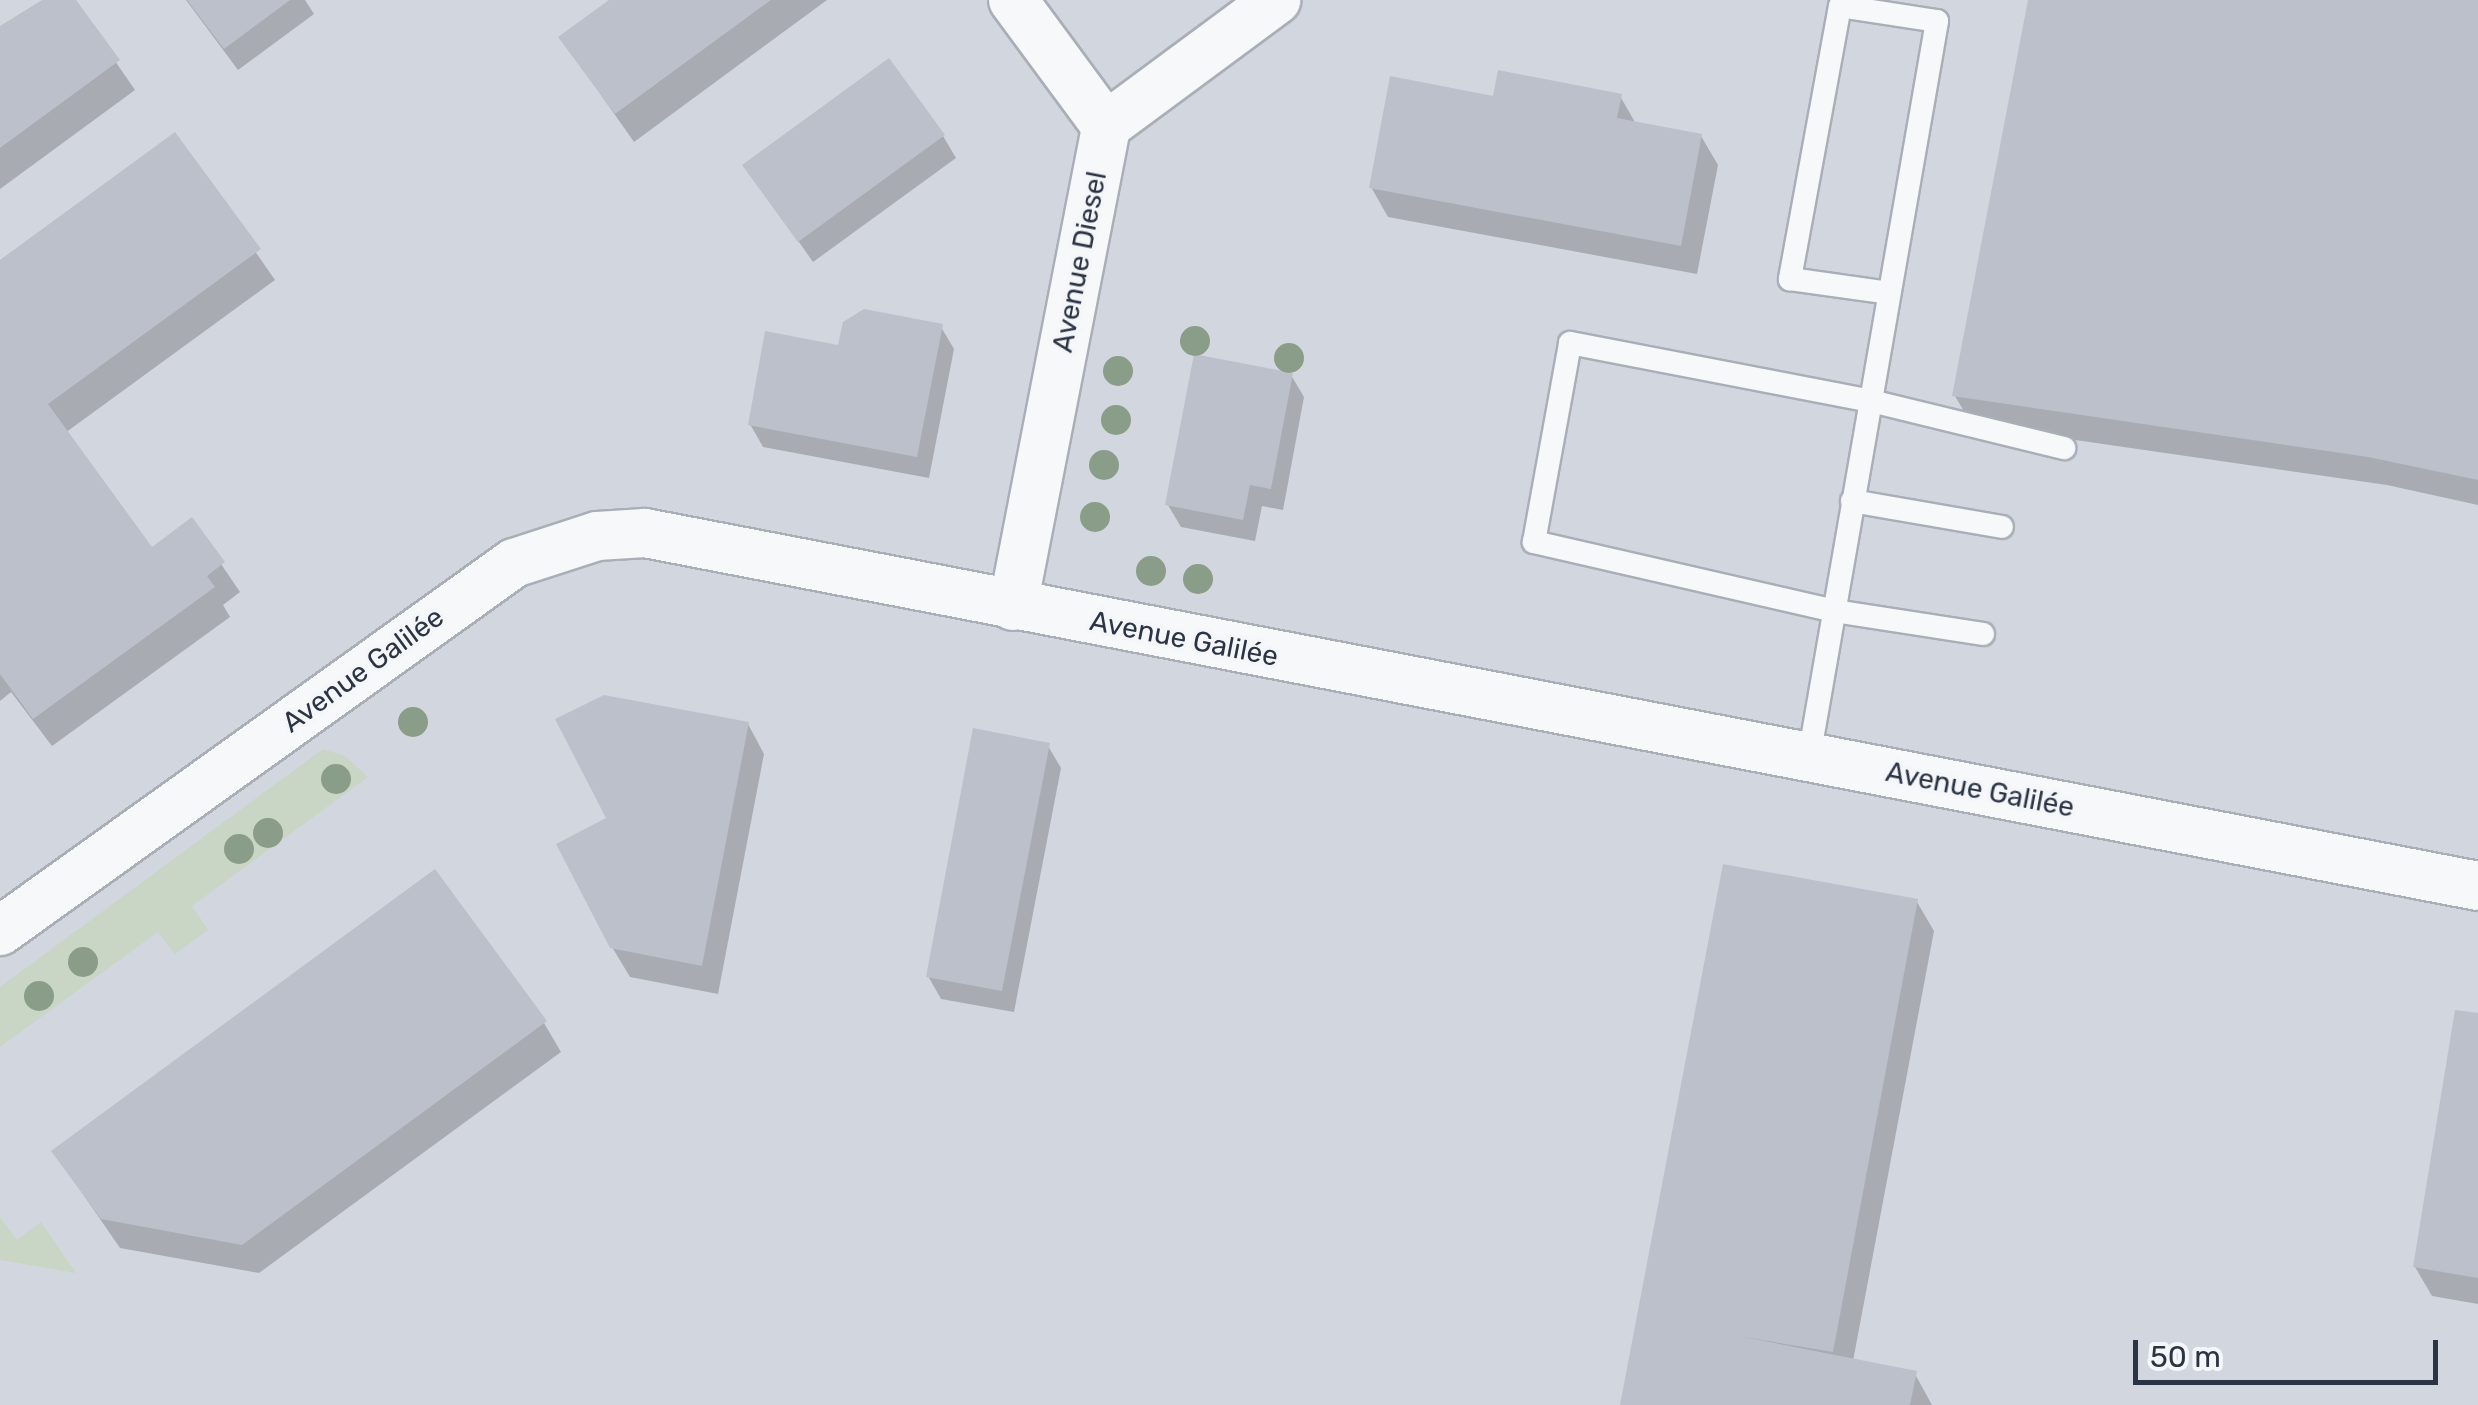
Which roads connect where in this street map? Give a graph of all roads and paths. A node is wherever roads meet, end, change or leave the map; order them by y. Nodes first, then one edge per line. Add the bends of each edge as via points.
1 (1013, 0) edge
2 (1276, 0) edge
3 (1106, 126) junction
4 (1889, 293) junction
5 (1871, 401) junction
6 (2064, 448) dead end
7 (1852, 501) junction
8 (2002, 527) dead end
9 (1014, 606) junction
10 (1835, 611) junction
11 (1982, 634) dead end
12 (1808, 757) junction
13 (2478, 886) edge
14 (0, 931) edge

1 - 3 street
2 - 3 street
3 - 9 street, Avenue Diesel
4 - 4 lane via 1937,21 1840,6 1790,280
4 - 5 lane
5 - 6 lane
5 - 7 lane
5 - 10 lane via 1570,343 1534,542
7 - 8 lane
7 - 10 lane
9 - 12 street, Avenue Galilée
9 - 14 street, Avenue Galilée via 644,533 597,536 514,563
10 - 11 lane
10 - 12 lane
12 - 13 street, Avenue Galilée

